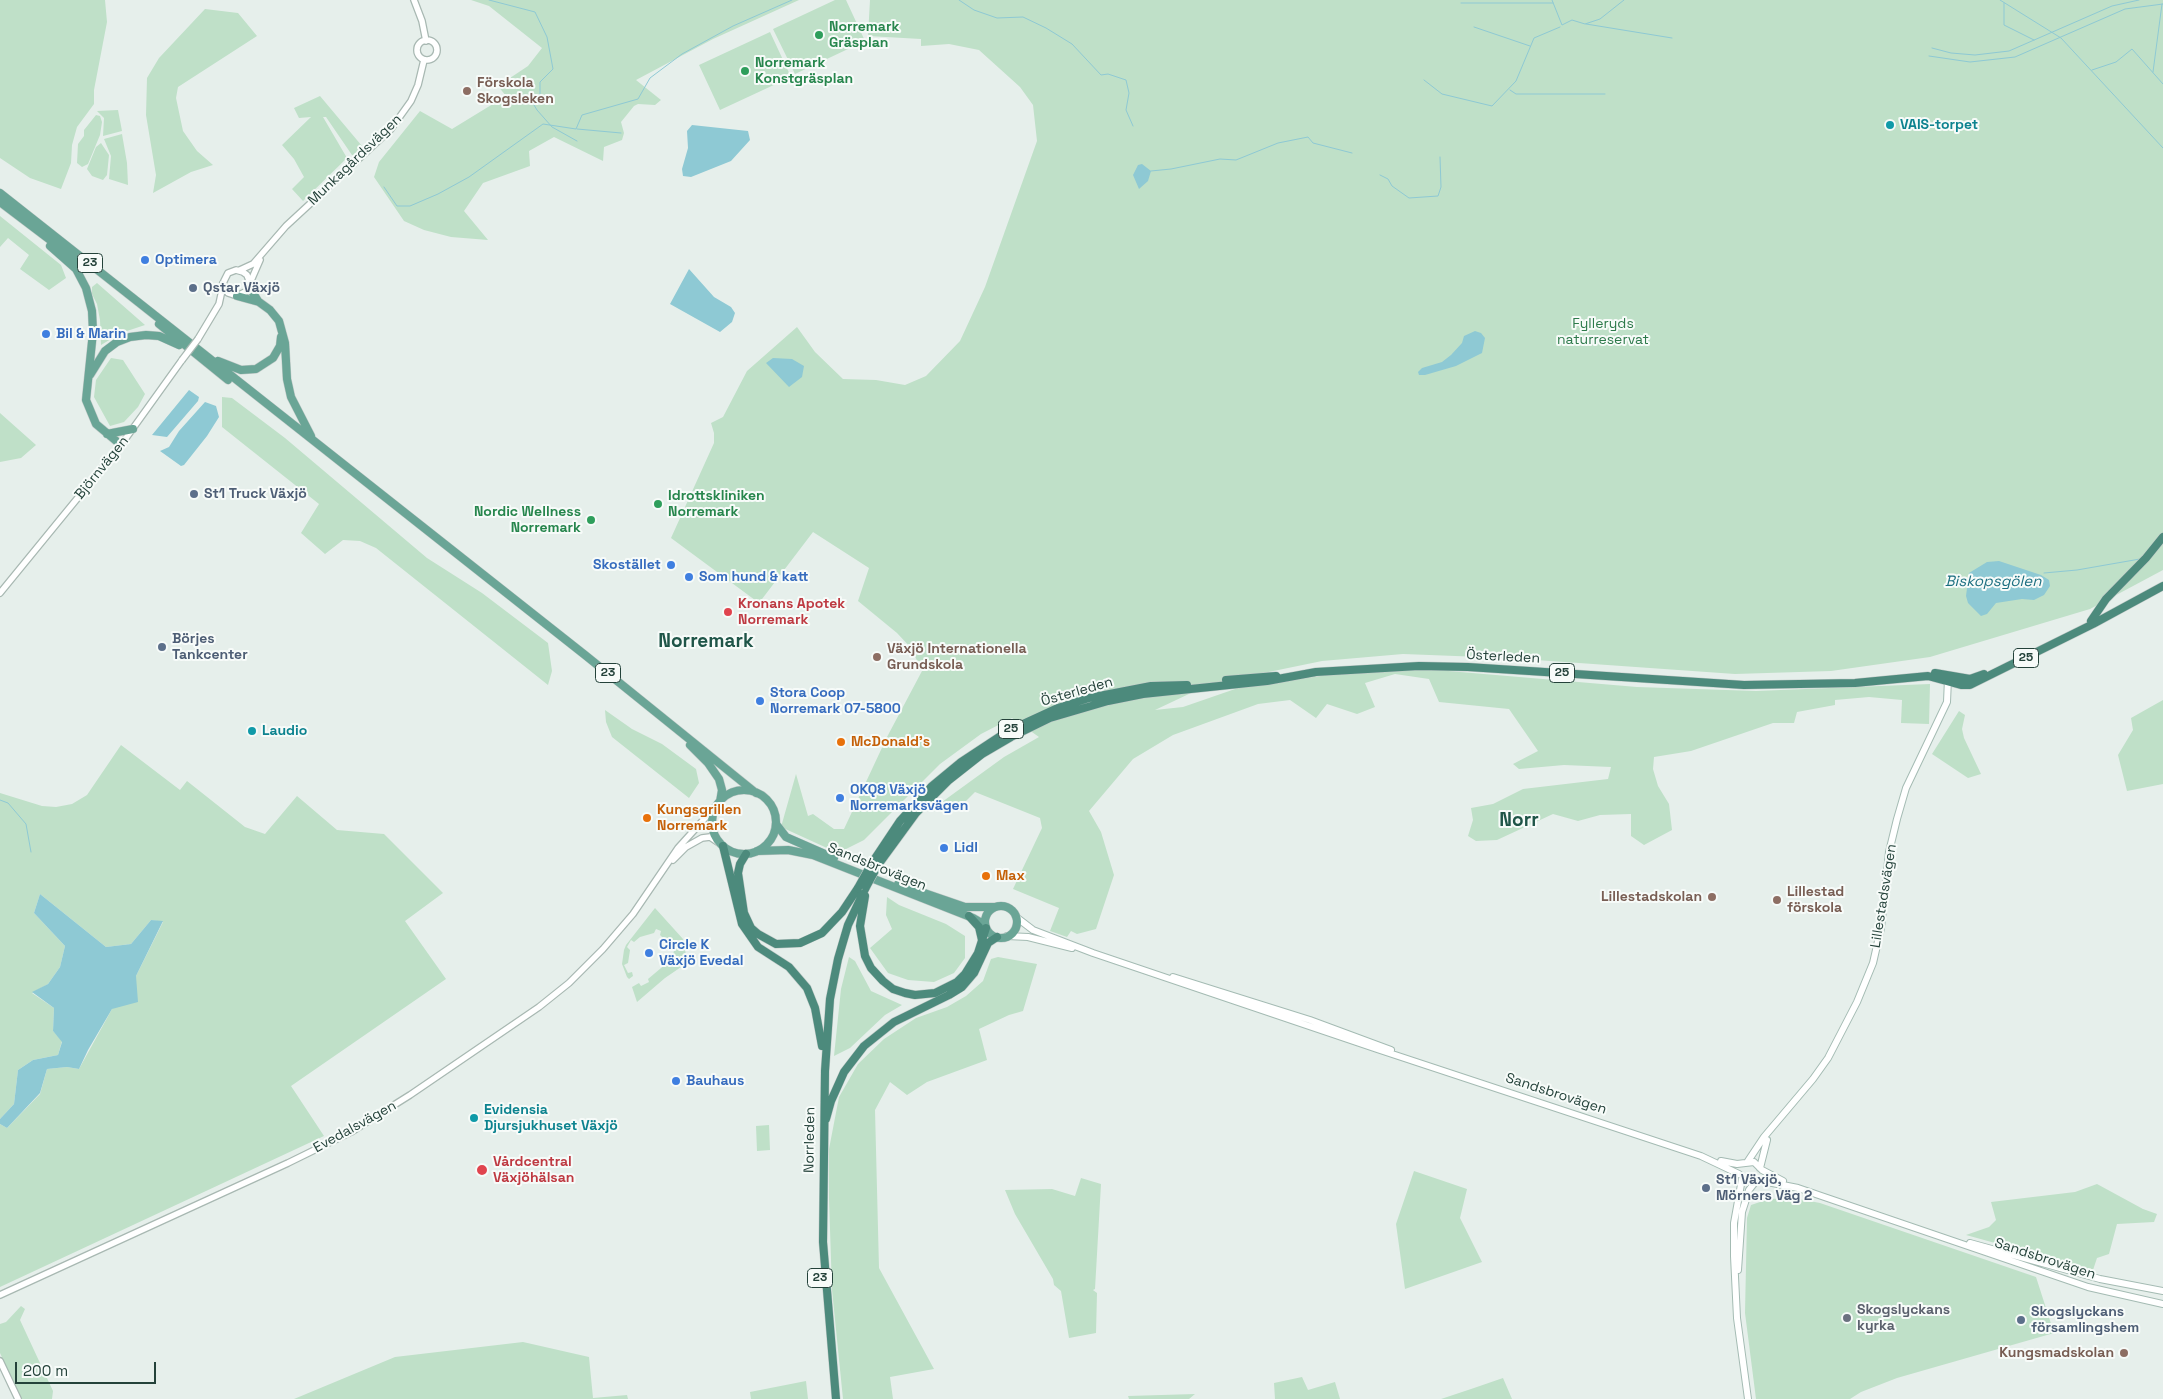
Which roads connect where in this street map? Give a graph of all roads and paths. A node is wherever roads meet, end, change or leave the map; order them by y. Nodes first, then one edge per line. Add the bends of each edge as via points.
1 (414, 0) edge
2 (426, 41) junction
3 (424, 60) junction
4 (0, 193) edge
5 (0, 202) edge
6 (21, 218) junction
7 (266, 249) junction
8 (240, 270) junction
9 (223, 283) junction
10 (249, 285) junction
11 (235, 296) junction
12 (259, 302) junction
13 (219, 304) junction
14 (282, 330) junction
15 (196, 351) junction
16 (87, 381) junction
17 (133, 429) junction
18 (107, 434) junction
19 (315, 442) junction
20 (121, 445) junction
21 (2163, 537) edge
22 (2163, 586) edge
23 (0, 593) edge
24 (2101, 618) junction
25 (2091, 621) junction
26 (1948, 679) junction
27 (756, 793) junction
28 (718, 804) junction
29 (776, 824) junction
30 (721, 844) junction
31 (757, 851) junction
32 (746, 854) junction
33 (656, 881) junction
34 (862, 887) junction
35 (995, 906) junction
36 (969, 916) junction
37 (1016, 917) junction
38 (985, 926) junction
39 (1007, 936) junction
40 (998, 937) junction
41 (982, 943) junction
42 (1092, 952) junction
43 (822, 1046) junction
44 (1772, 1127) junction
45 (823, 1141) junction
46 (1701, 1156) junction
47 (1746, 1162) junction
48 (1760, 1169) junction
49 (1740, 1177) junction
50 (1756, 1181) junction
51 (1798, 1188) junction
52 (1921, 1229) junction
53 (2163, 1291) edge
54 (0, 1294) edge
55 (1737, 1294) junction
56 (2163, 1304) edge
57 (0, 1361) edge
58 (18, 1399) edge
59 (831, 1399) edge
60 (836, 1399) edge
61 (1748, 1399) edge

1 - 2 street
2 - 3 street via 418,50
2 - 3 street via 434,43 437,50 434,58
3 - 7 street, Munkagårdsvägen via 411,101 391,129 331,182
4 - 15 main road, 23
5 - 6 main road, 23
6 - 15 main road, 23
6 - 16 main road via 76,270 86,288 93,332
7 - 8 street, Munkagårdsvägen via 253,264
7 - 10 street, Munkagårdsvägen
8 - 9 street via 228,274
8 - 10 street via 247,275
9 - 11 street via 226,291
9 - 13 street
10 - 11 street via 245,293
10 - 12 main road
11 - 12 main road
11 - 13 street
12 - 14 main road via 273,313
13 - 17 street, Björnvägen, bridge via 198,339
14 - 15 main road via 277,352 268,363 256,369 233,368
14 - 19 main road via 291,397
15 - 16 main road via 159,336 130,337 105,351
15 - 19 main road, 23
15 - 28 main road, 23 via 692,747 719,779 722,790
16 - 18 main road via 89,411
17 - 18 main road
17 - 20 street, Björnvägen
18 - 20 main road
19 - 27 main road, 23
20 - 23 street, Björnvägen
21 - 25 highway via 2106,599
22 - 24 highway, Österleden / 25
24 - 25 highway, Österleden / 25
24 - 26 highway, Österleden / 25 via 1978,683 1961,685
25 - 26 highway, Österleden / 25 via 1978,678
26 - 34 highway, Österleden / 25, bridge via 1928,676 1838,683 1744,685 1419,666 1267,675 1141,688 1089,698 1035,717 986,744 945,775 906,814
26 - 44 main road, Lillestadsvägen via 1944,710 1906,788 1897,819 1873,963 1828,1058
27 - 28 main road via 739,791 728,794
27 - 29 main road, 23 via 772,807
28 - 30 main road, 23 via 712,822
28 - 33 street, Evedalsvägen via 678,848
29 - 31 main road via 772,837
29 - 35 main road, Sandsbrovägen / 23 via 782,834 791,839 891,881 965,907
30 - 32 main road via 734,852
30 - 33 street, Evedalsvägen via 710,837 696,840 675,857
30 - 43 highway, 23 via 742,924 758,947 790,967 807,988 815,1008
31 - 32 main road
31 - 36 main road, Sandsbrovägen via 788,850 813,855
32 - 34 highway via 738,873 744,913 751,928 776,944 800,943 822,933
33 - 54 street, Evedalsvägen via 603,949 569,983 539,1007 371,1120 281,1166
34 - 41 highway via 860,926 863,950 882,981 893,989 925,995 950,987 965,974
34 - 43 highway, Norrleden / 25 via 834,958
34 - 45 highway, Norrleden / 25 via 834,980 826,1054
35 - 37 main road, 23 via 1008,907
35 - 38 main road via 986,914
36 - 38 main road, Sandsbrovägen
36 - 41 highway via 979,927
37 - 39 main road via 1015,928
37 - 42 main road, Sandsbrovägen via 1033,930
38 - 40 main road via 990,934
38 - 41 highway
39 - 40 main road
39 - 42 main road, Sandsbrovägen
40 - 45 highway, 23 via 988,943 974,973 962,986 894,1022 864,1046 837,1087 826,1119
42 - 46 main road, Sandsbrovägen via 1310,1020 1404,1056
43 - 59 highway, Norrleden / 23 via 817,1210
44 - 47 main road, Lillestadsvägen
44 - 48 main road, Lillestadsvägen
45 - 60 highway, Norrleden / 23 via 823,1254
46 - 47 main road, Sandsbrovägen
46 - 49 main road, Sandsbrovägen
47 - 48 main road via 1754,1162
47 - 49 main road
48 - 50 main road
48 - 51 main road, Sandsbrovägen
49 - 50 main road via 1748,1183
49 - 55 main road via 1734,1223
50 - 51 main road, Sandsbrovägen
50 - 55 main road via 1749,1190 1742,1212
51 - 52 main road, Sandsbrovägen
52 - 53 main road, Sandsbrovägen via 2100,1279
52 - 56 main road, Sandsbrovägen via 2088,1287
55 - 61 main road via 1740,1348
57 - 58 street

